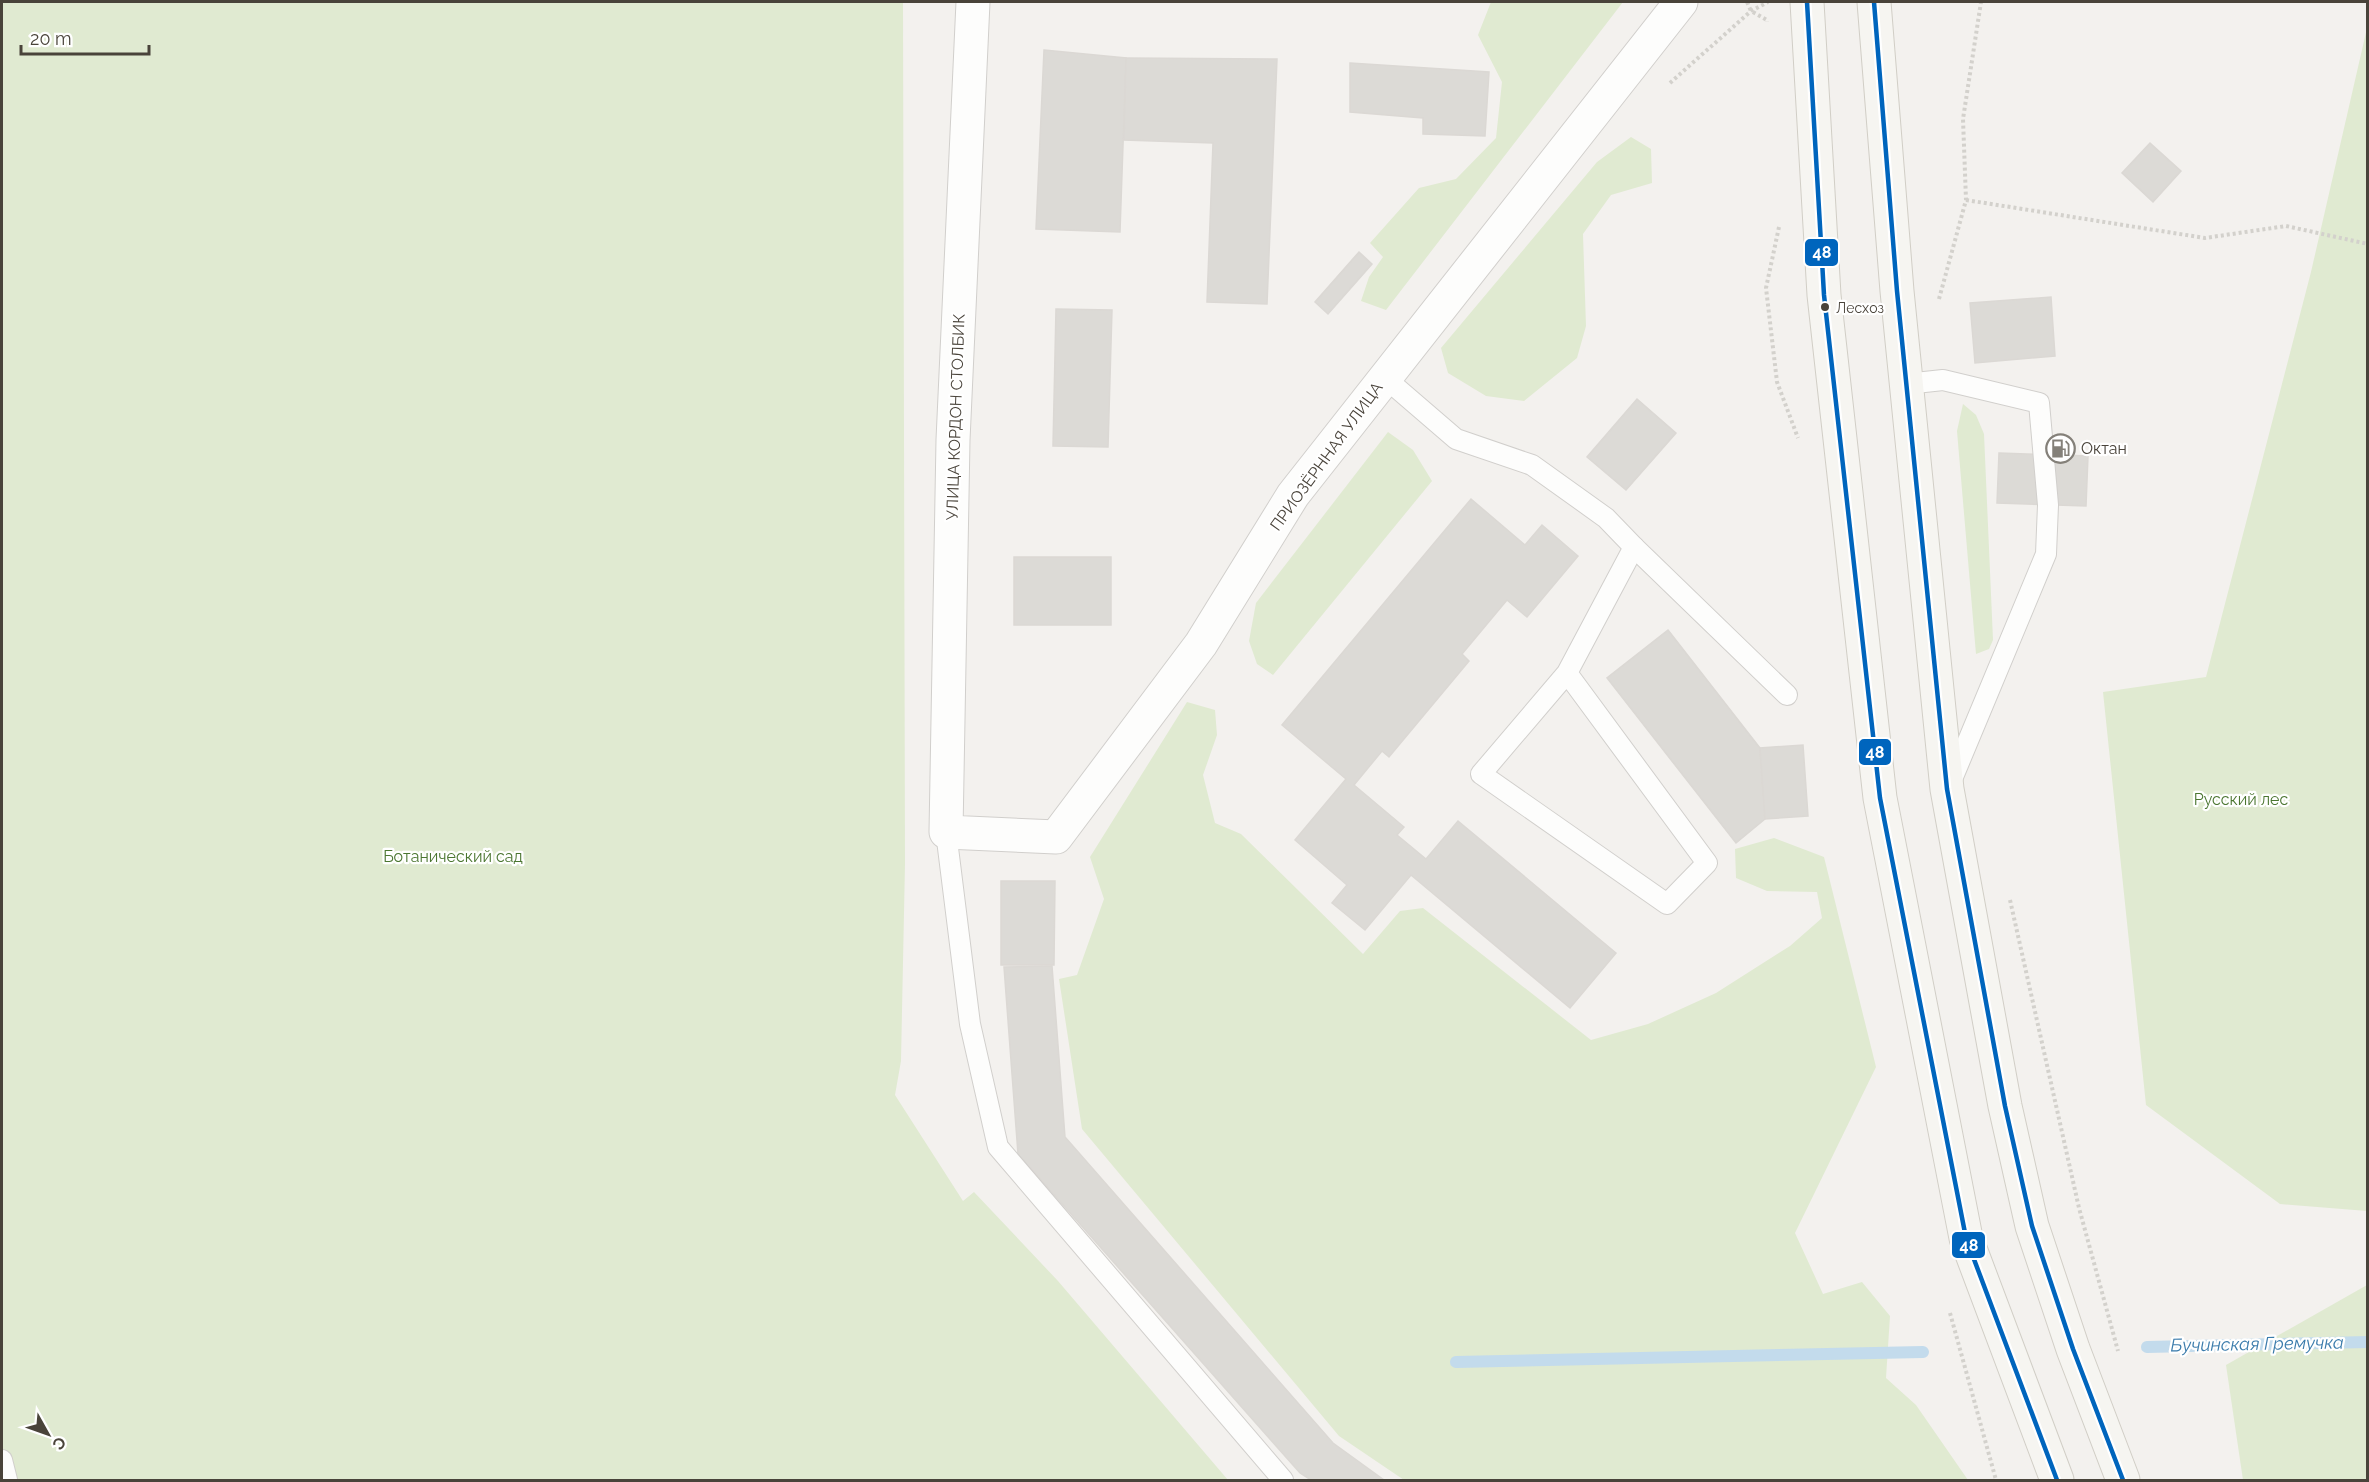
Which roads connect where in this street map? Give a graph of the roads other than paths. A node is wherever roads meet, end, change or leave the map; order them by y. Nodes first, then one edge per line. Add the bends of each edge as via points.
1 (973, 2) edge
2 (1681, 2) edge
3 (1808, 2) edge
4 (1874, 2) edge
5 (1384, 377) junction
6 (1906, 384) junction
7 (1634, 547) junction
8 (1567, 673) junction
9 (1787, 695) dead end
10 (1947, 789) junction
11 (946, 832) junction
12 (2, 1460) edge
13 (7, 1480) edge
14 (1283, 1480) edge
15 (2057, 1480) edge
16 (2124, 1480) edge

1 - 11 street, УЛИЦА КОРДОН СТОЛБИК via 953,440
2 - 5 street, ПРИОЗЁРННАЯ УЛИЦА
3 - 15 main road via 1824,295 1880,798 1966,1238
4 - 6 main road
5 - 7 lane via 1456,438 1532,465 1606,518
5 - 11 street, ПРИОЗЁРННАЯ УЛИЦА via 1293,495 1201,644 1056,837
6 - 10 main road
6 - 10 lane via 1943,380 2039,403 2045,454 2046,554
7 - 8 lane
7 - 9 lane
8 - 8 lane via 1481,774 1667,904 1707,863
10 - 16 main road via 2005,1106 2032,1226 2073,1349
11 - 14 lane via 970,1024 998,1147
12 - 13 lane

